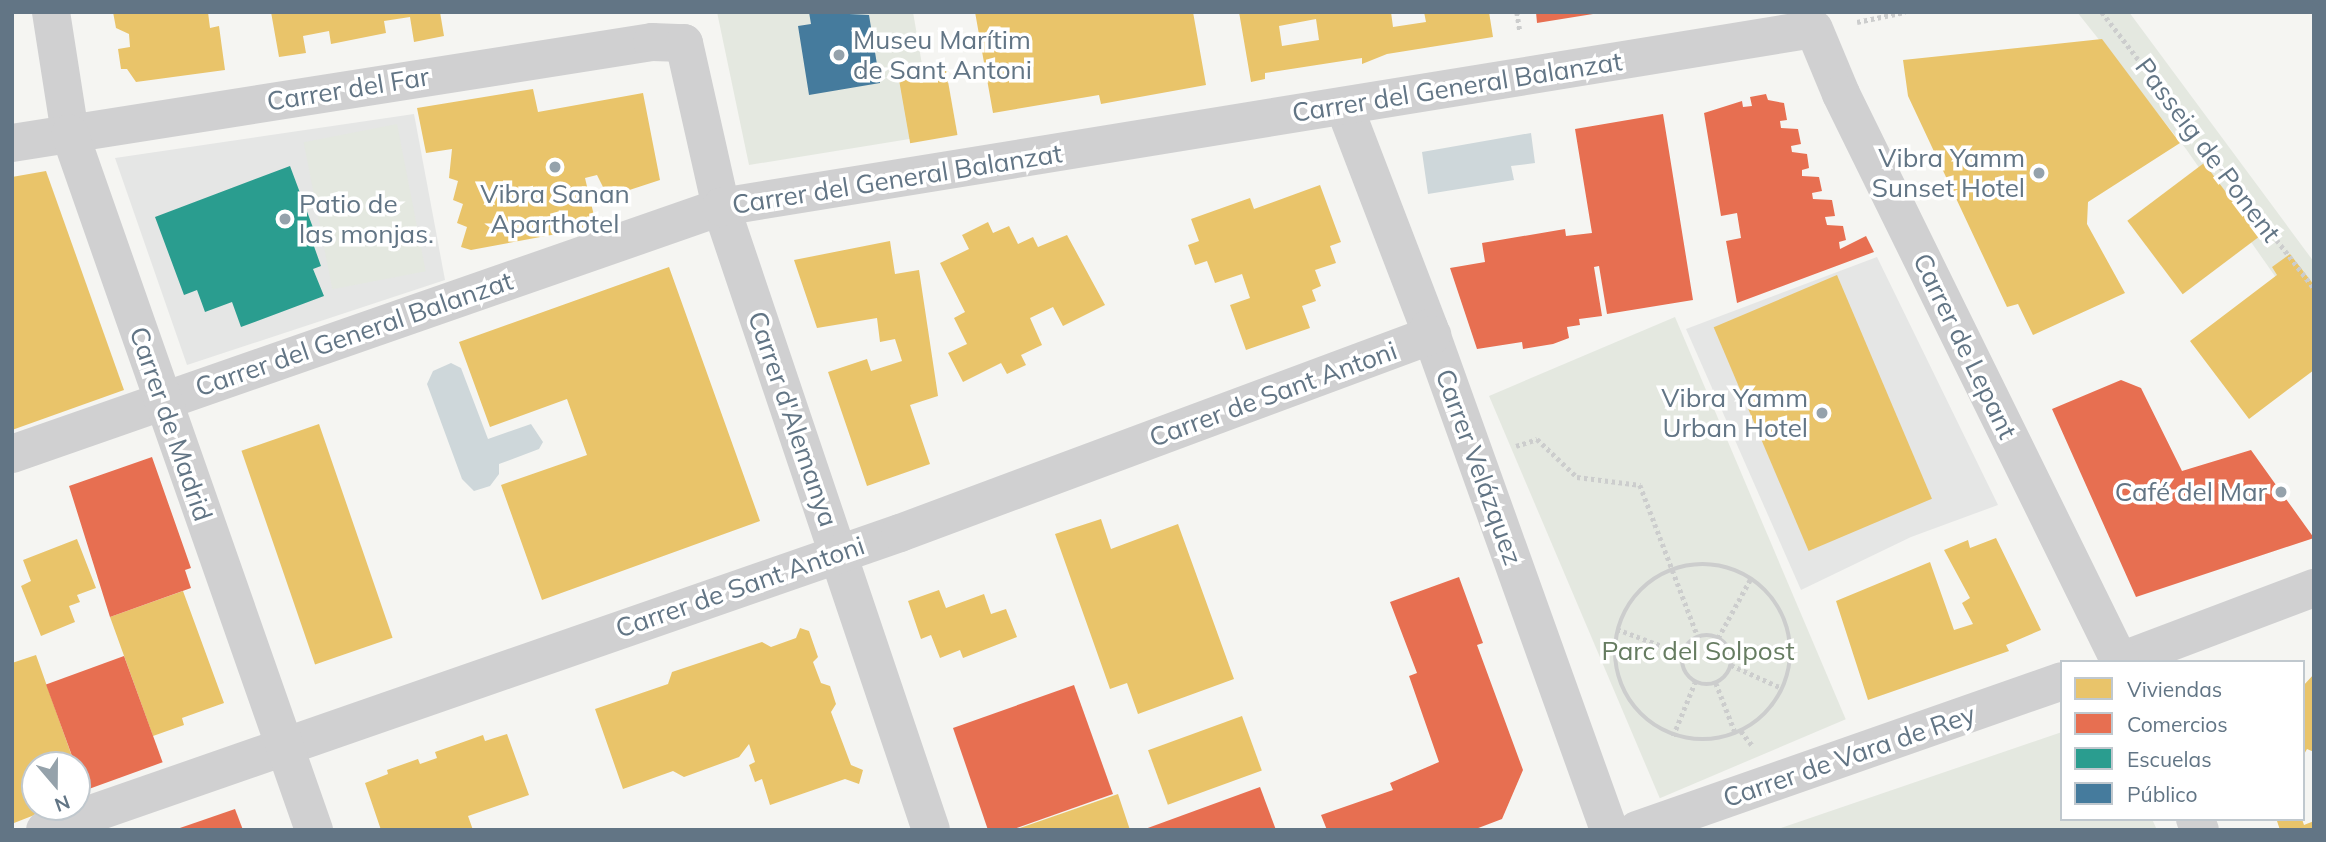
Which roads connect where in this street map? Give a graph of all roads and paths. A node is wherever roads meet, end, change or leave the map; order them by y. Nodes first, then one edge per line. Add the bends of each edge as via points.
1 (51, 12) edge
2 (2102, 12) edge
3 (1814, 29) joint
4 (684, 43) joint
5 (1344, 106) junction
6 (70, 134) junction
7 (12, 143) edge
8 (721, 207) junction
9 (2314, 288) edge
10 (1432, 335) junction
11 (162, 400) junction
12 (12, 454) edge
13 (1477, 460) junction
14 (838, 554) junction
15 (1672, 570) junction
16 (1751, 578) junction
17 (2314, 588) edge
18 (1618, 629) junction
19 (1698, 638) junction
20 (1718, 638) junction
21 (1683, 654) junction
22 (2119, 660) edge
23 (2122, 660) edge
24 (1731, 665) junction
25 (1695, 682) junction
26 (2060, 682) edge
27 (1716, 684) junction
28 (1782, 688) junction
29 (1735, 732) junction
30 (1673, 736) junction
31 (283, 744) junction
32 (45, 830) edge
33 (314, 830) edge
34 (931, 830) edge
35 (1609, 830) edge
36 (1637, 830) edge

1 - 6 street, Carrer de Madrid
2 - 9 path, Passeig de Ponent
3 - 5 street, Carrer del General Balanzat
3 - 22 street, Carrer de Lepant via 1847,106
4 - 6 street, Carrer del Far via 652,42
4 - 8 street, Carrer d'Alemanya
5 - 8 street, Carrer del General Balanzat
5 - 10 street, Carrer Velázquez
6 - 7 street, Carrer del Far
6 - 11 street, Carrer de Madrid
8 - 11 street, Carrer del General Balanzat
8 - 14 street, Carrer d'Alemanya
10 - 13 street, Carrer Velázquez
10 - 14 street, Carrer de Sant Antoni
11 - 12 street, Carrer del General Balanzat
11 - 31 street, Carrer de Madrid
13 - 15 path via 1537,439 1577,477 1640,485
13 - 35 street, Carrer Velázquez
14 - 31 street, Carrer de Sant Antoni
14 - 34 street, Carrer d'Alemanya
15 - 16 path via 1691,564 1721,565
15 - 18 path via 1639,590
15 - 19 path
16 - 20 path
16 - 28 path via 1771,595 1786,620 1792,647
17 - 23 street
18 - 21 path
18 - 30 path via 1616,672 1627,699 1647,721
19 - 20 path
19 - 21 path
20 - 24 path via 1730,649
21 - 25 path via 1683,666
24 - 27 path
24 - 28 path
25 - 27 path
25 - 30 path
26 - 36 street, Carrer de Vara de Rey
27 - 29 path
28 - 29 path via 1756,723
29 - 30 path via 1702,741
31 - 32 street, Carrer de Sant Antoni
31 - 33 street, Carrer de Madrid

